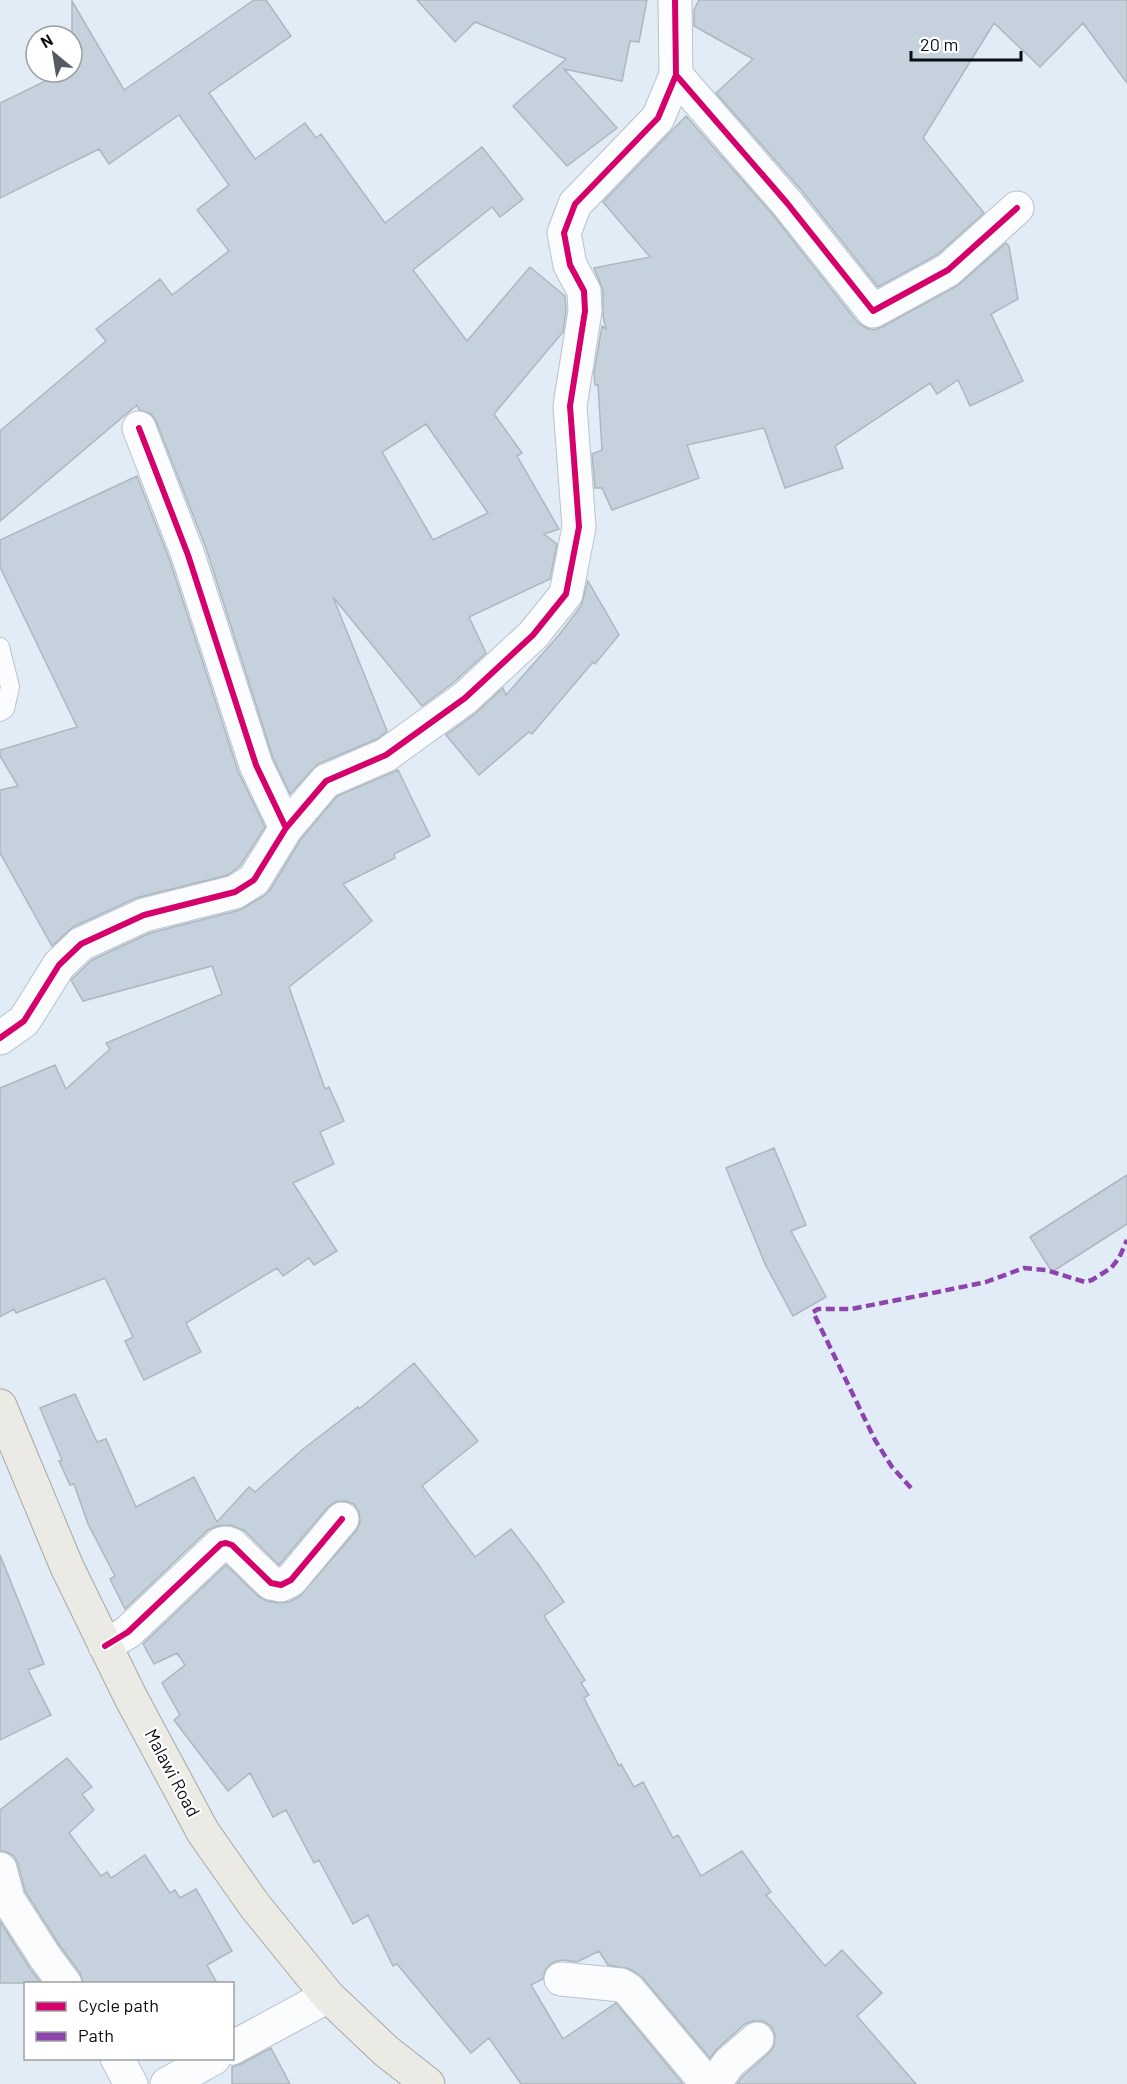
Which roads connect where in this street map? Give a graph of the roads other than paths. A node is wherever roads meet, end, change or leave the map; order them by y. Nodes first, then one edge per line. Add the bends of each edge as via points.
1 (675, 0) edge
2 (676, 75) junction
3 (1017, 208) dead end
4 (140, 428) dead end
5 (0, 647) edge
6 (0, 712) edge
7 (286, 828) junction
8 (0, 1038) edge
9 (0, 1406) edge
10 (342, 1519) dead end
11 (105, 1646) junction
12 (0, 1869) edge
13 (561, 1979) dead end
14 (64, 1982) edge
15 (328, 1996) junction
16 (757, 2039) dead end
17 (234, 2047) edge
18 (118, 2060) edge
19 (210, 2060) edge
20 (131, 2084) edge
21 (167, 2084) edge
22 (428, 2084) edge
23 (712, 2084) edge

1 - 2 street
2 - 3 street via 788,203 873,311 948,270
2 - 7 street via 658,118 575,204 564,233 570,265 584,291 585,311 570,406 579,527 566,594 534,635 465,698 386,755 326,781
4 - 7 street via 188,555 256,765
5 - 6 lane via 10,687 5,709
7 - 8 street via 254,880 235,892 144,915 81,944 59,965 24,1021
9 - 11 main road, Malawi Road via 67,1567
10 - 11 street via 291,1580 281,1585 271,1582 232,1545 221,1544 128,1632
11 - 15 main road, Malawi Road via 203,1832 255,1906
12 - 14 street via 8,1899
13 - 23 street via 628,1989 700,2075
15 - 17 street
15 - 22 main road, Malawi Road
16 - 23 street
18 - 20 street
19 - 21 street

